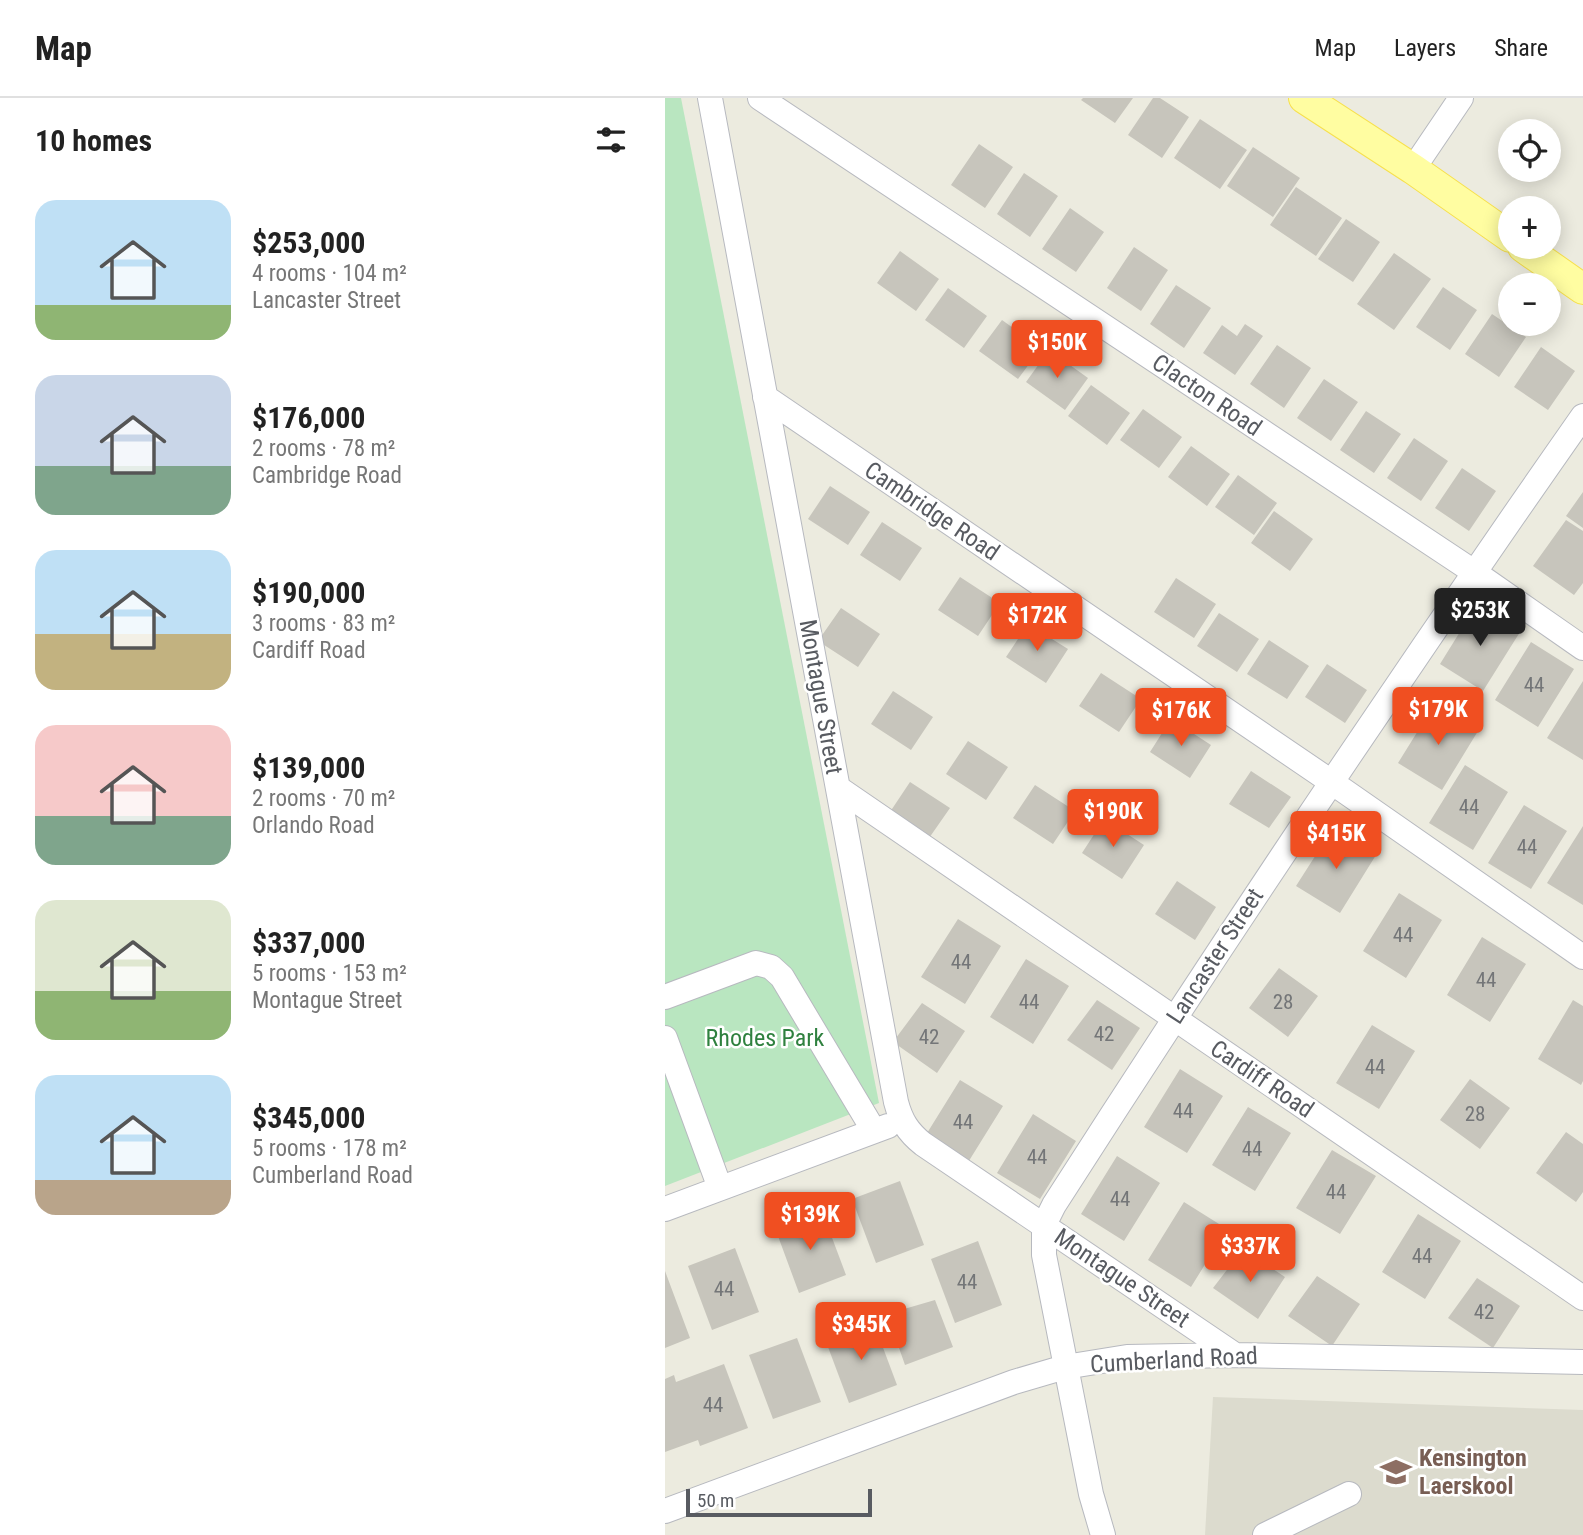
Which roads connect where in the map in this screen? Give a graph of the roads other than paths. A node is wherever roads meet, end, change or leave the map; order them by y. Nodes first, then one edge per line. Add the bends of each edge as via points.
1 (710, 98) edge
2 (760, 98) edge
3 (1304, 98) edge
4 (1461, 98) edge
5 (1413, 169) junction
6 (1498, 229) edge
7 (1540, 259) edge
8 (1583, 289) edge
9 (765, 397) junction
10 (1583, 416) edge
11 (1473, 572) junction
12 (1583, 648) edge
13 (1330, 782) junction
14 (838, 788) junction
15 (1583, 957) edge
16 (665, 997) edge
17 (1173, 1019) junction
18 (665, 1038) edge
19 (902, 1121) junction
20 (874, 1131) junction
21 (720, 1188) junction
22 (665, 1209) edge
23 (1044, 1225) junction
24 (1583, 1298) edge
25 (1235, 1354) junction
26 (1583, 1362) edge
27 (1065, 1367) junction
28 (1349, 1494) dead end
29 (665, 1511) edge
30 (1103, 1535) edge
31 (1265, 1535) edge

1 - 9 street, Montague Street
2 - 11 street, Clacton Road
3 - 5 main road
4 - 5 street
5 - 6 main road
7 - 8 main road
9 - 13 street, Cambridge Road
9 - 14 street, Montague Street
10 - 11 street, Lancaster Street
11 - 12 street, Clacton Road
11 - 13 street, Lancaster Street
13 - 15 street, Cambridge Road
13 - 17 street, Lancaster Street
14 - 17 street, Cardiff Road
14 - 19 street, Montague Street
16 - 20 street via 756,963 771,967
17 - 23 street, Lancaster Street
17 - 24 street, Cardiff Road
18 - 21 street
19 - 20 street
19 - 23 street, Montague Street via 923,1144
20 - 21 street
21 - 22 street
23 - 25 street, Montague Street
23 - 27 street, Montague Street via 1044,1255
25 - 26 street, Cumberland Road
25 - 27 street, Cumberland Road via 1127,1357
27 - 29 street, Cumberland Road
27 - 30 street, Montague Street
28 - 31 street

